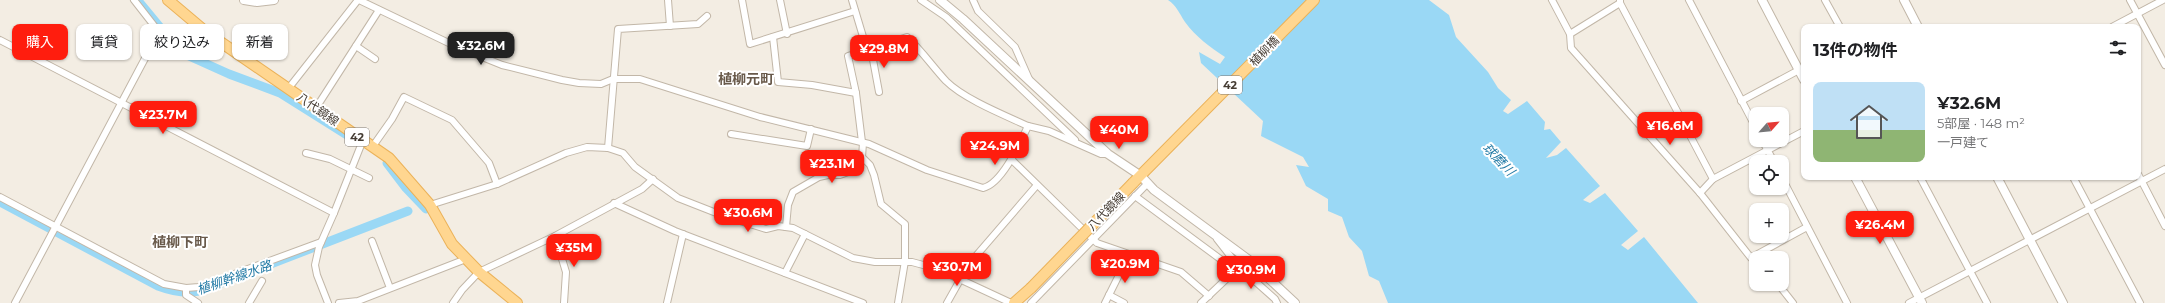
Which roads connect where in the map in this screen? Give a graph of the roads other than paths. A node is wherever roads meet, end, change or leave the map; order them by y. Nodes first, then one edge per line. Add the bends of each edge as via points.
1 (134, 0) edge
2 (168, 0) edge
3 (244, 0) edge
4 (274, 0) edge
5 (359, 0) edge
6 (668, 0) edge
7 (742, 0) edge
8 (780, 0) edge
9 (852, 0) edge
10 (921, 0) edge
11 (940, 0) edge
12 (973, 0) edge
13 (1314, 0) edge
14 (1552, 0) edge
15 (1689, 0) edge
16 (1762, 0) edge
17 (1825, 0) edge
18 (1904, 0) edge
19 (2130, 0) edge
20 (2163, 0) edge
21 (1620, 2) edge
22 (379, 10) junction
23 (855, 11) junction
24 (2137, 14) junction
25 (707, 16) dead end
26 (1838, 24) edge
27 (1916, 24) edge
28 (2118, 24) edge
29 (670, 26) junction
30 (787, 34) junction
31 (1570, 34) junction
32 (773, 37) junction
33 (0, 40) edge
34 (356, 46) junction
35 (869, 50) junction
36 (375, 59) dead end
37 (2165, 64) edge
38 (1799, 70) junction
39 (1801, 74) edge
40 (613, 79) junction
41 (1031, 82) junction
42 (288, 89) junction
43 (879, 92) dead end
44 (856, 93) junction
45 (1741, 101) junction
46 (121, 103) junction
47 (316, 108) junction
48 (1749, 115) edge
49 (1028, 126) junction
50 (811, 129) junction
51 (1801, 133) edge
52 (731, 134) dead end
53 (363, 140) junction
54 (862, 142) junction
55 (1078, 142) junction
56 (373, 146) junction
57 (1766, 147) edge
58 (608, 148) junction
59 (1768, 150) junction
60 (306, 153) dead end
61 (1108, 154) junction
62 (1770, 155) edge
63 (862, 157) junction
64 (1012, 160) junction
65 (351, 169) junction
66 (2165, 169) edge
67 (1145, 176) junction
68 (369, 178) dead end
69 (1713, 179) junction
70 (653, 180) junction
71 (1857, 180) edge
72 (1922, 180) edge
73 (1999, 180) edge
74 (2075, 180) edge
75 (2142, 181) junction
76 (497, 184) junction
77 (1037, 185) junction
78 (1789, 192) edge
79 (1700, 193) junction
80 (1136, 196) junction
81 (0, 197) edge
82 (614, 203) junction
83 (430, 205) junction
84 (2090, 208) junction
85 (334, 213) junction
86 (2165, 226) edge
87 (786, 227) junction
88 (1807, 227) junction
89 (54, 229) junction
90 (1213, 233) junction
91 (683, 234) junction
92 (804, 234) junction
93 (555, 236) junction
94 (1093, 239) junction
95 (2030, 240) junction
96 (372, 241) dead end
97 (321, 242) junction
98 (1768, 251) edge
99 (1749, 255) edge
100 (1129, 256) junction
101 (466, 259) junction
102 (905, 261) junction
103 (1239, 267) junction
104 (1970, 271) junction
105 (479, 272) junction
106 (785, 273) junction
107 (960, 279) junction
108 (262, 281) dead end
109 (186, 288) junction
110 (390, 288) junction
111 (1784, 291) edge
112 (1109, 295) junction
113 (1209, 296) junction
114 (1920, 300) edge
115 (1277, 302) edge
116 (15, 303) edge
117 (198, 303) edge
118 (249, 303) edge
119 (328, 303) edge
120 (339, 303) edge
121 (453, 303) edge
122 (517, 303) edge
123 (564, 303) edge
124 (667, 303) edge
125 (863, 303) edge
126 (898, 303) edge
127 (947, 303) edge
128 (1013, 303) edge
129 (1031, 303) edge
130 (1105, 303) edge
131 (1124, 303) edge
132 (1201, 303) edge
133 (1295, 303) edge
134 (1793, 303) edge
135 (1847, 303) edge
136 (1908, 303) edge
137 (1987, 303) edge
138 (2063, 303) edge
139 (2140, 303) edge

1 - 46 street via 159,32
2 - 42 main road, 八代鏡線 / 42 via 206,32
3 - 4 street
5 - 22 street
5 - 42 street
6 - 29 street
7 - 32 street via 750,44
8 - 30 street
9 - 23 street
10 - 55 street via 946,17
11 - 41 street
12 - 41 street via 978,11 1015,47
13 - 67 main road, 植柳橋 / 42
14 - 31 street
15 - 45 street
16 - 38 street
17 - 26 street
18 - 27 street
19 - 24 street
20 - 24 street
21 - 31 street
21 - 69 street
22 - 34 street
22 - 40 street via 502,65 580,83 601,84
23 - 30 street
23 - 35 street
24 - 28 street
24 - 37 street
25 - 29 street via 698,24
29 - 40 street via 618,29
30 - 32 street
31 - 79 street via 1571,48
32 - 44 street via 778,82
33 - 46 street
34 - 36 street
34 - 47 street
35 - 43 street
35 - 44 street via 848,56
35 - 49 street via 907,37 947,82 973,99
38 - 39 street
38 - 45 street
40 - 50 street via 640,79
40 - 58 street
41 - 61 street
42 - 47 main road, 八代鏡線 / 42
44 - 54 street
45 - 48 street
46 - 85 street
46 - 89 street
47 - 53 main road, 八代鏡線 / 42
49 - 55 street
49 - 64 street
50 - 52 street via 807,146
50 - 54 street
51 - 59 street
53 - 56 main road, 八代鏡線 / 42
53 - 65 street
54 - 63 street
54 - 64 street via 927,170 983,188 989,187
55 - 61 street via 1101,154
56 - 76 street via 404,97 452,120 488,163
56 - 83 main road, 八代鏡線 / 42 via 389,158
57 - 59 street
58 - 70 street via 623,153 635,167
58 - 76 street via 586,147 566,153
59 - 62 street
59 - 69 street
60 - 65 street via 330,159
61 - 67 street
63 - 87 street via 857,165 844,174 819,177 793,192 788,205
63 - 102 street via 870,165 881,204 905,224
64 - 77 street
65 - 68 street
65 - 85 street
66 - 75 street
67 - 80 street
67 - 90 street
67 - 128 main road, 八代鏡線 / 42, bridge via 1133,183 1031,288
69 - 79 street
70 - 82 street via 642,189
70 - 87 street via 678,198 724,216 766,228
71 - 114 street
72 - 104 street
73 - 95 street
74 - 84 street
75 - 84 street
75 - 86 street
76 - 83 street
77 - 94 street
77 - 107 street
78 - 88 street
79 - 99 street
80 - 94 street
80 - 103 street via 1227,264
81 - 89 street
82 - 91 street
82 - 93 street
83 - 101 main road, 八代鏡線 / 42 via 452,244
84 - 95 street
84 - 139 street
85 - 97 street
87 - 92 street
88 - 98 street
88 - 135 street
89 - 109 street via 164,284
89 - 116 street
90 - 103 street
90 - 133 street via 1249,260
91 - 106 street
91 - 124 street
92 - 102 street via 853,258 874,262
92 - 106 street
93 - 105 street
93 - 123 street via 566,272
94 - 100 street
94 - 129 street
95 - 104 street
95 - 138 street
96 - 110 street
97 - 109 street via 199,287
97 - 119 street via 315,265
100 - 112 street
100 - 113 street via 1182,272
101 - 105 main road, 八代鏡線 / 42
101 - 110 street
102 - 107 street via 938,269
102 - 126 street
103 - 113 street
103 - 115 street
104 - 114 street
104 - 137 street
105 - 121 street
105 - 122 main road, 八代鏡線 / 42
106 - 125 street
107 - 127 street
107 - 128 street
108 - 118 street
109 - 117 street via 186,295
110 - 120 street via 358,300
111 - 134 street
112 - 130 street
112 - 131 street
113 - 132 street
114 - 136 street

